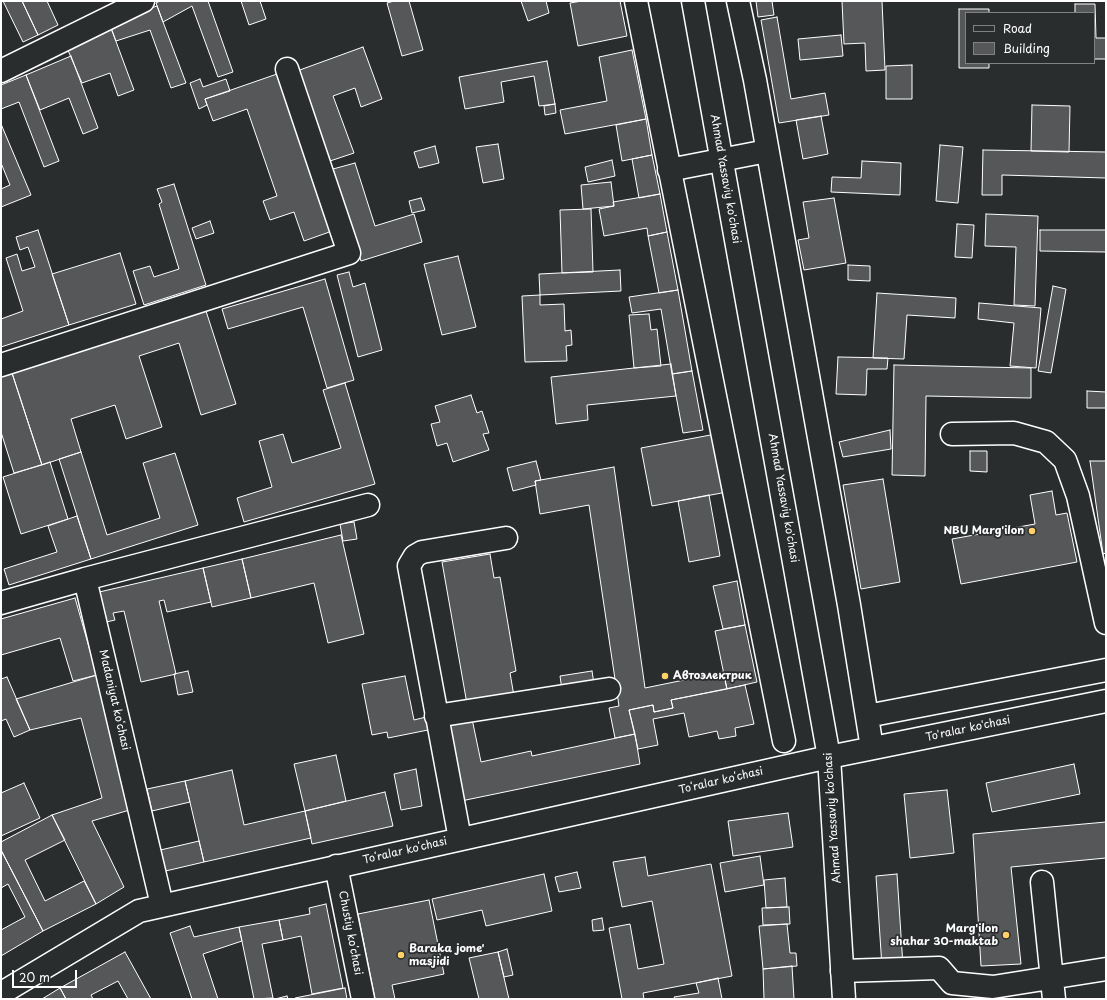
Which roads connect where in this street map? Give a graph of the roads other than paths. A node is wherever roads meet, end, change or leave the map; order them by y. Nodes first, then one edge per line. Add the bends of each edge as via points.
1 (142, 1) edge
2 (636, 1) edge
3 (693, 1) edge
4 (738, 1) edge
5 (287, 69) dead end
6 (1, 71) edge
7 (767, 151) junction
8 (722, 160) junction
9 (669, 170) junction
10 (1, 365) edge
11 (952, 434) dead end
12 (368, 506) dead end
13 (506, 538) dead end
14 (85, 579) junction
15 (1, 602) edge
16 (1106, 623) edge
17 (1106, 670) edge
18 (609, 688) dead end
19 (1008, 688) junction
20 (1106, 700) edge
21 (436, 716) junction
22 (867, 716) junction
23 (1014, 719) junction
24 (784, 741) dead end
25 (872, 748) junction
26 (829, 757) junction
27 (460, 839) junction
28 (336, 866) junction
29 (1042, 882) dead end
30 (162, 905) junction
31 (1106, 969) edge
32 (842, 971) junction
33 (1051, 978) junction
34 (1, 996) edge
35 (363, 999) edge
36 (844, 999) edge
37 (1054, 999) edge

1 - 6 street
2 - 9 street
3 - 8 street, Ahmad Yassaviy ko'chasi
4 - 7 street
5 - 10 street via 349,253
7 - 8 street
7 - 22 street
8 - 9 street
8 - 26 street, Ahmad Yassaviy ko'chasi
9 - 24 street
11 - 16 street via 1014,433 1046,442 1065,460 1078,496
12 - 14 street
13 - 21 street via 422,552 411,560 409,575
14 - 15 street
14 - 30 street, Madaniyat koʻchasi
17 - 19 street
18 - 21 street
19 - 22 street
19 - 23 street
20 - 23 street, To'ralar ko'chasi
21 - 27 street
22 - 25 street
23 - 25 street, To'ralar ko'chasi
25 - 26 street, To'ralar ko'chasi
26 - 27 street, Toʻralar koʻchasi
26 - 32 street, Ahmad Yassaviy ko'chasi
27 - 28 street, Toʻralar koʻchasi
28 - 30 street, Toʻralar koʻchasi
28 - 35 street, Chustiy koʻchasi
29 - 33 street
30 - 34 street, Toʻralar koʻchasi via 138,911 5,991
31 - 33 street
32 - 33 street via 939,968 952,983 993,987
32 - 36 street, Ahmad Yassaviy ko'chasi
33 - 37 street

